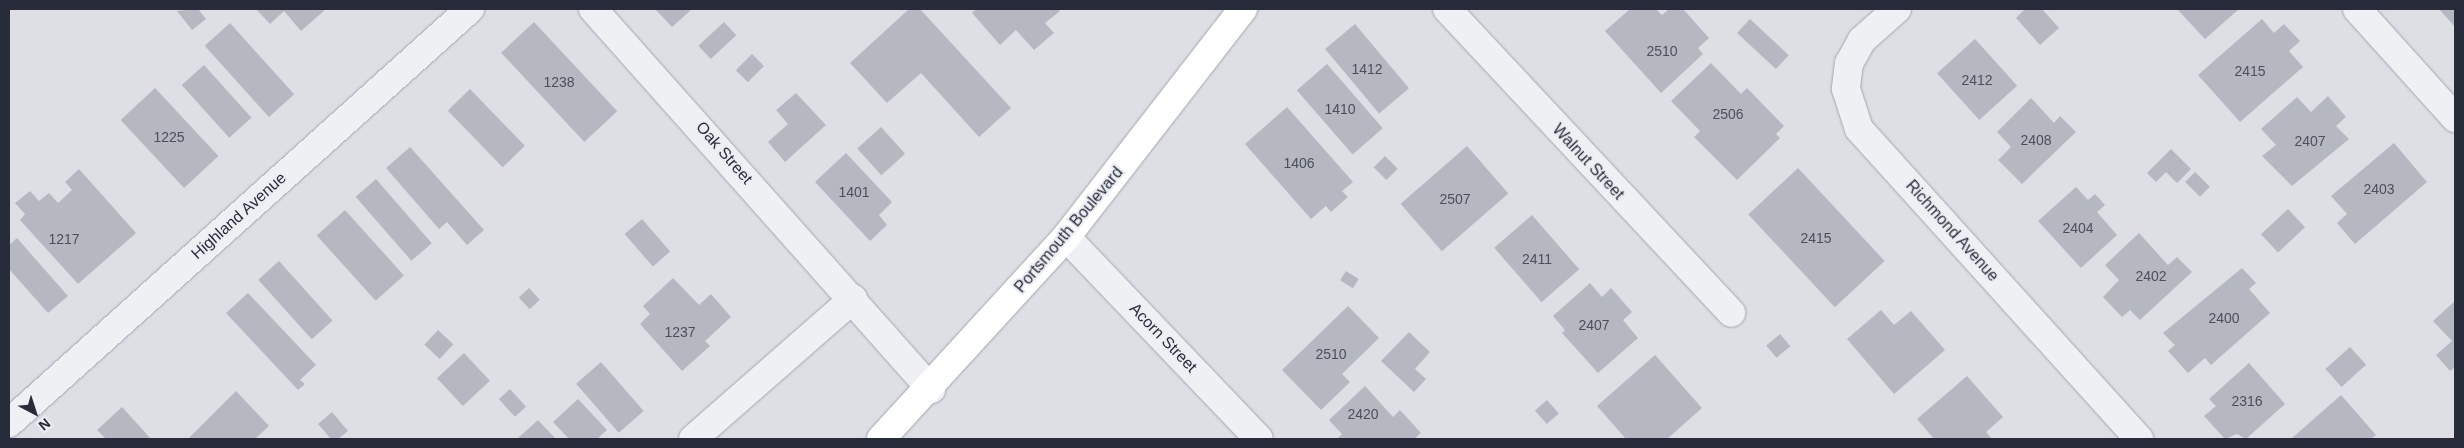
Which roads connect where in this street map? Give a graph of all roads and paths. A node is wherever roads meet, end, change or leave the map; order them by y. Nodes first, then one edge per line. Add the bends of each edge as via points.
1 (470, 9) edge
2 (593, 9) edge
3 (1243, 9) edge
4 (1447, 9) edge
5 (1897, 9) edge
6 (2357, 9) edge
7 (2455, 118) edge
8 (1066, 237) junction
9 (852, 299) junction
10 (1731, 313) dead end
11 (931, 388) junction
12 (9, 423) edge
13 (692, 439) edge
14 (881, 439) edge
15 (1259, 439) edge
16 (2139, 439) edge

1 - 12 street, Highland Avenue
2 - 9 street, Oak Street
3 - 8 main road, Portsmouth Boulevard
4 - 10 street, Walnut Street
5 - 16 street, Richmond Avenue via 1862,40 1849,63 1846,89 1859,129
6 - 7 street
8 - 11 main road, Portsmouth Boulevard
8 - 15 street, Acorn Street
9 - 11 street, Oak Street
9 - 13 street
11 - 14 main road, Portsmouth Boulevard

